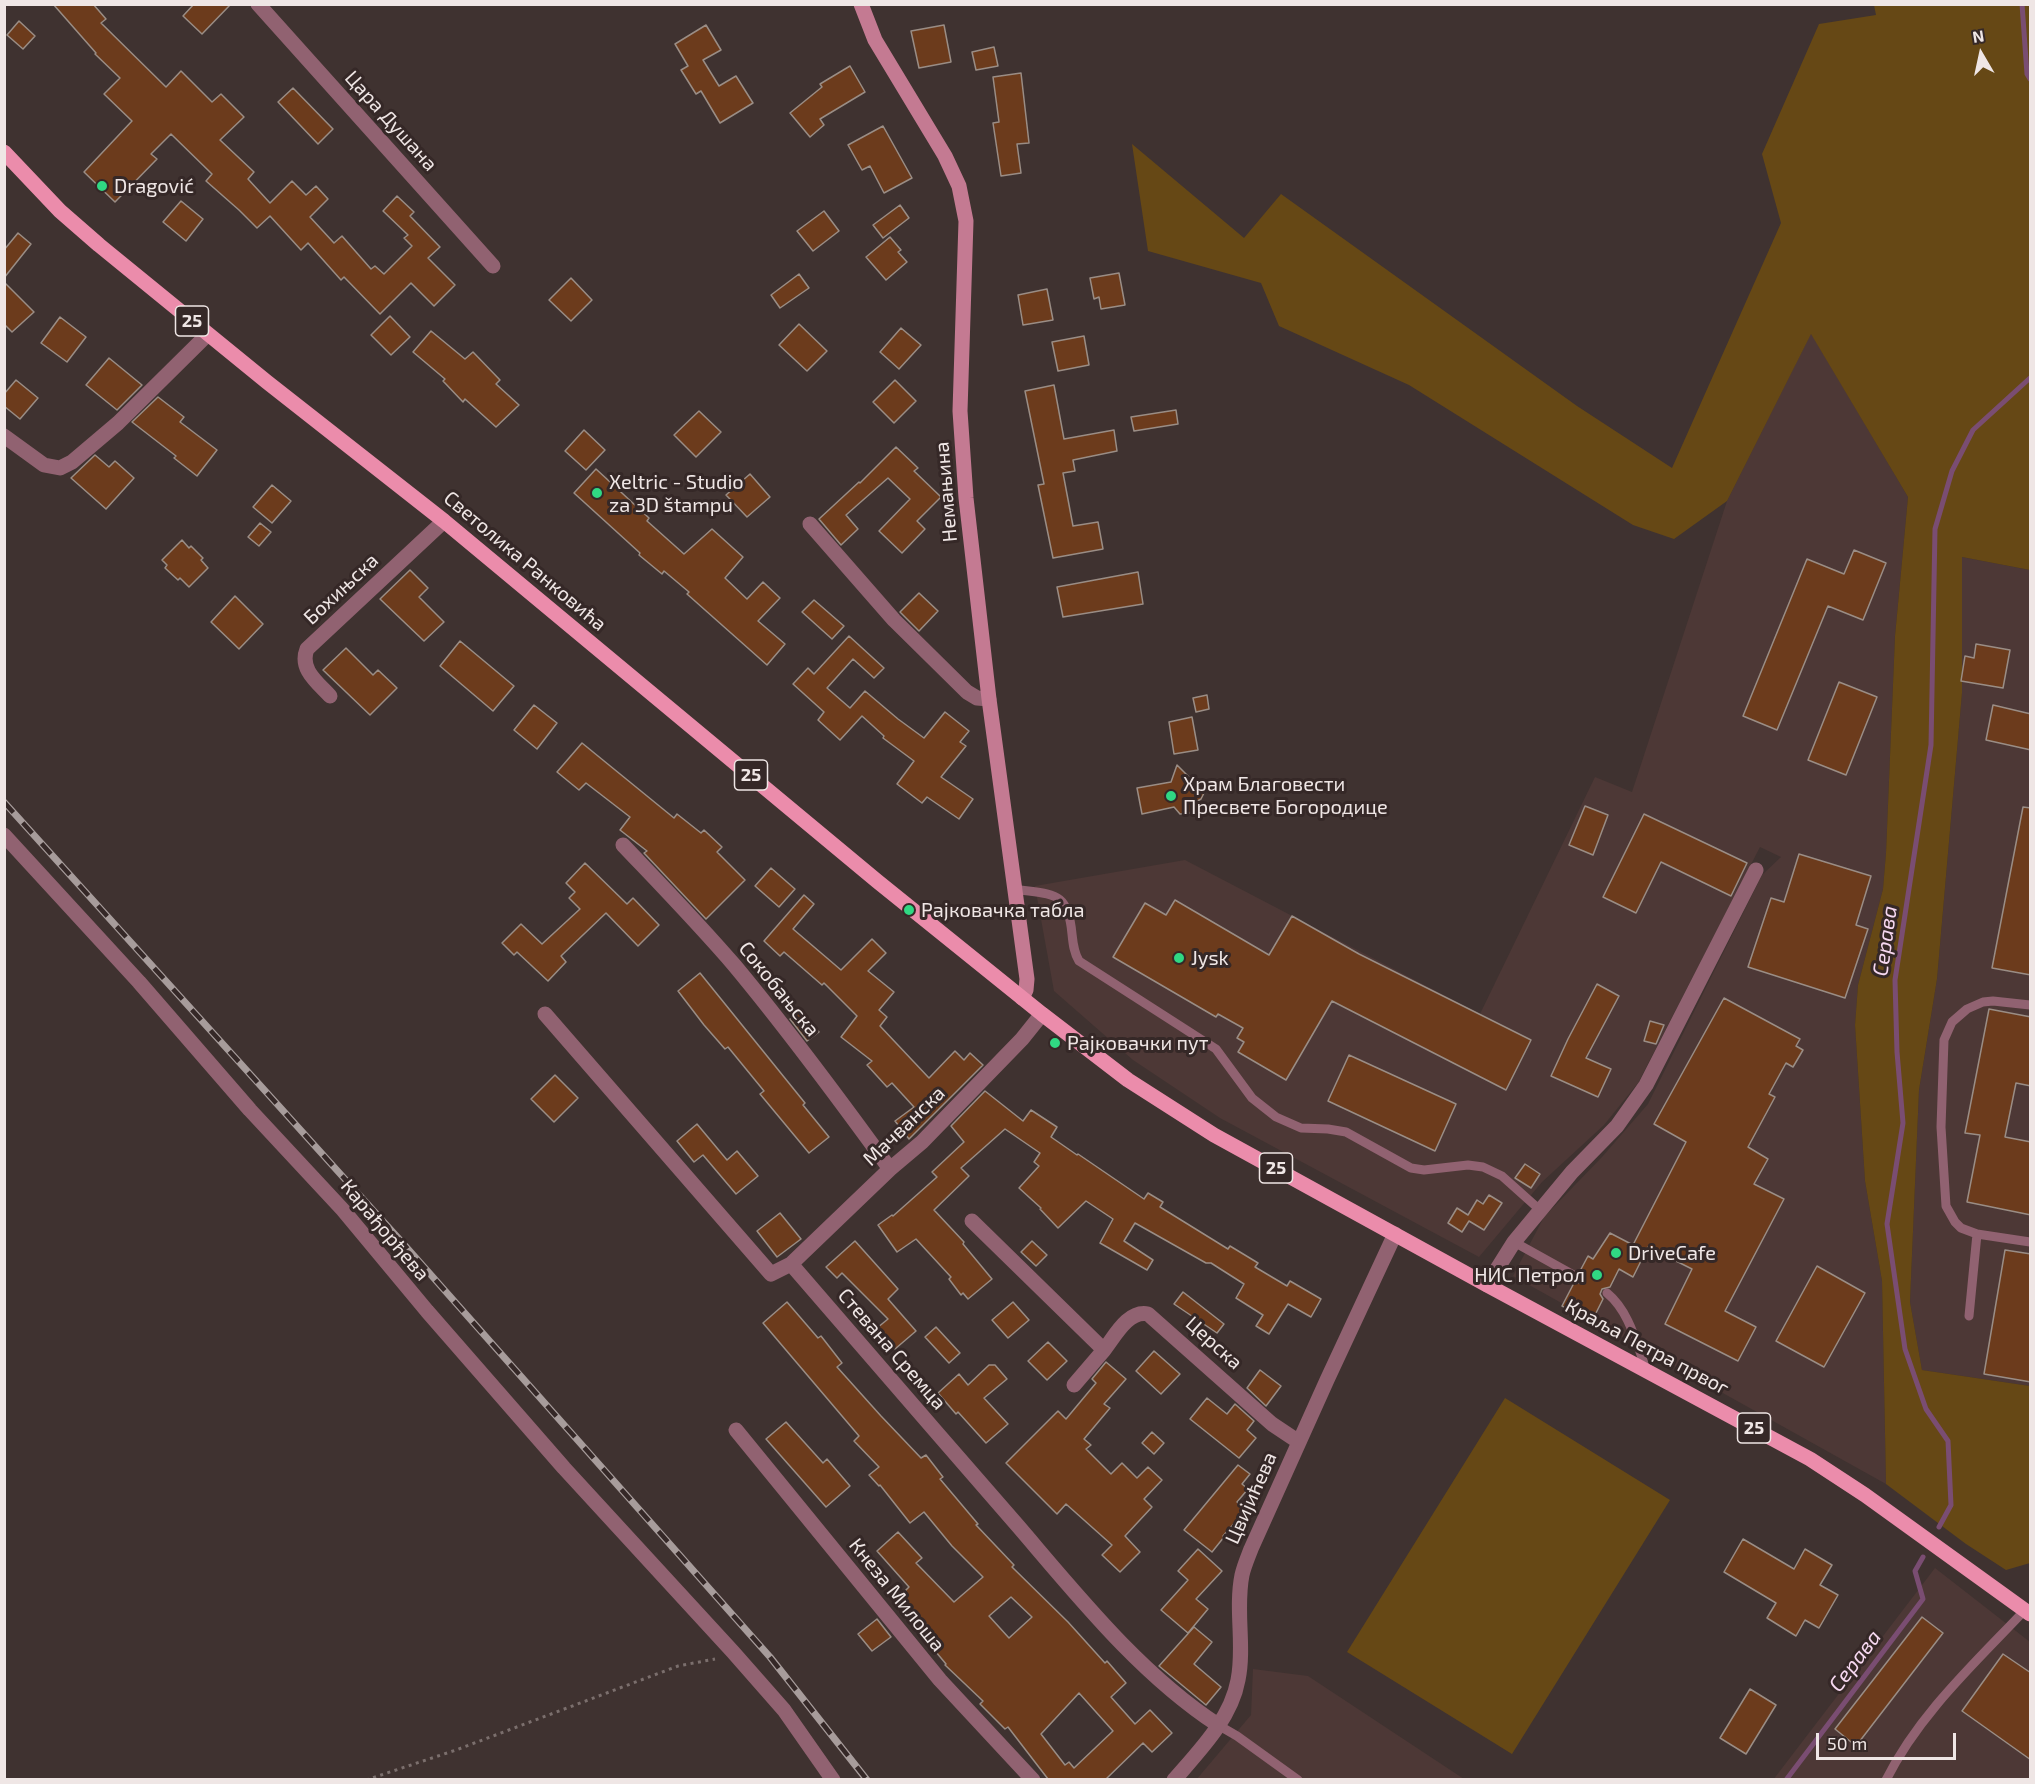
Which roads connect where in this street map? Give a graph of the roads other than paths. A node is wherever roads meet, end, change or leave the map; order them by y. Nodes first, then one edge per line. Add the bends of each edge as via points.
1 (258, 4) edge
2 (861, 4) edge
3 (4, 152) edge
4 (493, 266) dead end
5 (207, 335) junction
6 (4, 435) edge
7 (444, 521) junction
8 (810, 524) dead end
9 (330, 696) dead end
10 (989, 699) junction
11 (4, 835) edge
12 (623, 845) dead end
13 (1756, 870) dead end
14 (1014, 889) junction
15 (1022, 998) junction
16 (2031, 1005) edge
17 (545, 1014) dead end
18 (1042, 1014) junction
19 (890, 1169) junction
20 (1540, 1210) junction
21 (972, 1221) dead end
22 (1395, 1234) junction
23 (1977, 1234) junction
24 (1514, 1242) junction
25 (2031, 1242) edge
26 (791, 1264) junction
27 (1577, 1277) dead end
28 (1487, 1285) junction
29 (1607, 1293) dead end
30 (1969, 1316) dead end
31 (1104, 1350) junction
32 (1646, 1369) junction
33 (1074, 1385) dead end
34 (736, 1430) dead end
35 (1299, 1442) junction
36 (2029, 1609) edge
37 (1218, 1725) junction
38 (833, 1779) edge
39 (1034, 1779) edge
40 (1174, 1779) edge
41 (1298, 1779) edge
42 (1886, 1779) edge

1 - 4 street, Цара Душана
2 - 10 street, Немањина via 875,40 945,156 959,186 966,221 960,411
3 - 5 main road, Светолика Ранковића / 25 via 76,226
5 - 6 street via 118,423 66,466 44,465
5 - 7 main road, Светолика Ранковића / 25
7 - 9 street, Бохињска via 307,649 305,668
7 - 15 main road, Светолика Ранковића / 25
8 - 10 street via 894,620 968,692
10 - 14 street, Немањина
11 - 38 street, Карађорђева via 343,1210 564,1468 784,1710
12 - 19 street, Сокобањска via 735,966
13 - 20 street via 1646,1085 1617,1126
14 - 15 street, Немањина via 1027,979
14 - 20 lane via 1061,900 1068,910 1079,962 1216,1048 1252,1098 1276,1117 1300,1128 1346,1132 1410,1168 1483,1167 1502,1176
15 - 18 main road, Краља Петра првог / 25
16 - 23 lane via 1992,1001 1975,1005 1959,1015 1944,1040 1941,1127 1946,1206 1961,1228
17 - 26 street via 771,1274
18 - 19 street, Мачванска via 922,1142
18 - 22 main road, Краља Петра првог / 25 via 1180,1115
19 - 26 street, Мачванска
20 - 24 street
21 - 31 street
22 - 28 main road, Краља Петра првог / 25
22 - 35 street, Цвијићева
23 - 25 lane
23 - 30 lane
24 - 27 lane
24 - 28 street
26 - 37 street, Стевана Сремца via 1071,1588 1160,1682
28 - 32 main road, Краља Петра првог / 25
29 - 32 lane via 1624,1313
31 - 33 street, Церска
31 - 35 street, Церска via 1132,1316 1148,1314 1272,1424
32 - 36 main road, Краља Петра првог / 25 via 1839,1477
34 - 39 street, Кнеза Милоша via 940,1680
35 - 37 street, Цвијићева via 1242,1576 1238,1683
36 - 42 lane via 1944,1695 1907,1743
37 - 40 street, Цвијићева
37 - 41 lane

